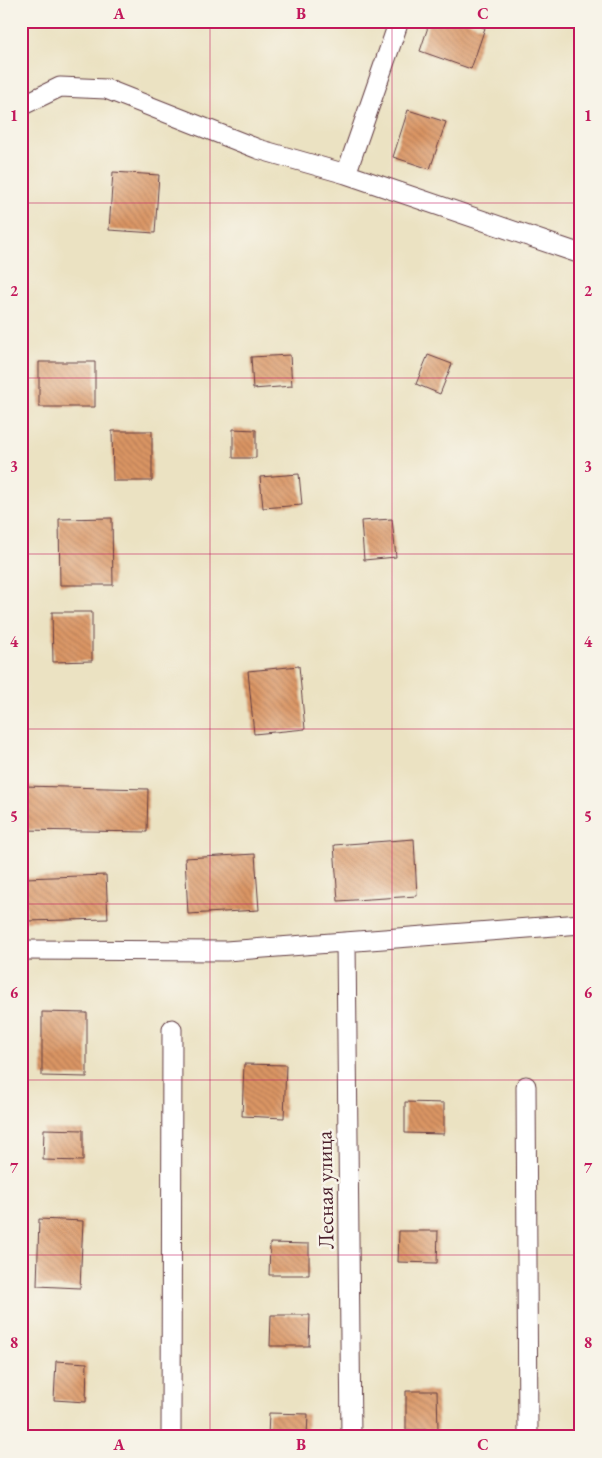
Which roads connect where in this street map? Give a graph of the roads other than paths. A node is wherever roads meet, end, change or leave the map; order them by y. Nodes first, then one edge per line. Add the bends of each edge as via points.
1 (399, 21) edge
2 (21, 106) edge
3 (346, 174) junction
4 (581, 254) edge
5 (581, 924) edge
6 (346, 942) junction
7 (21, 950) edge
8 (172, 1029) dead end
9 (526, 1086) dead end
10 (171, 1437) edge
11 (351, 1437) edge
12 (528, 1437) edge

1 - 3 street
2 - 3 street via 60,87 106,89 258,149
3 - 4 street
5 - 6 street
6 - 7 street via 226,951
6 - 11 street, Лесная улица
8 - 10 street
9 - 12 street

